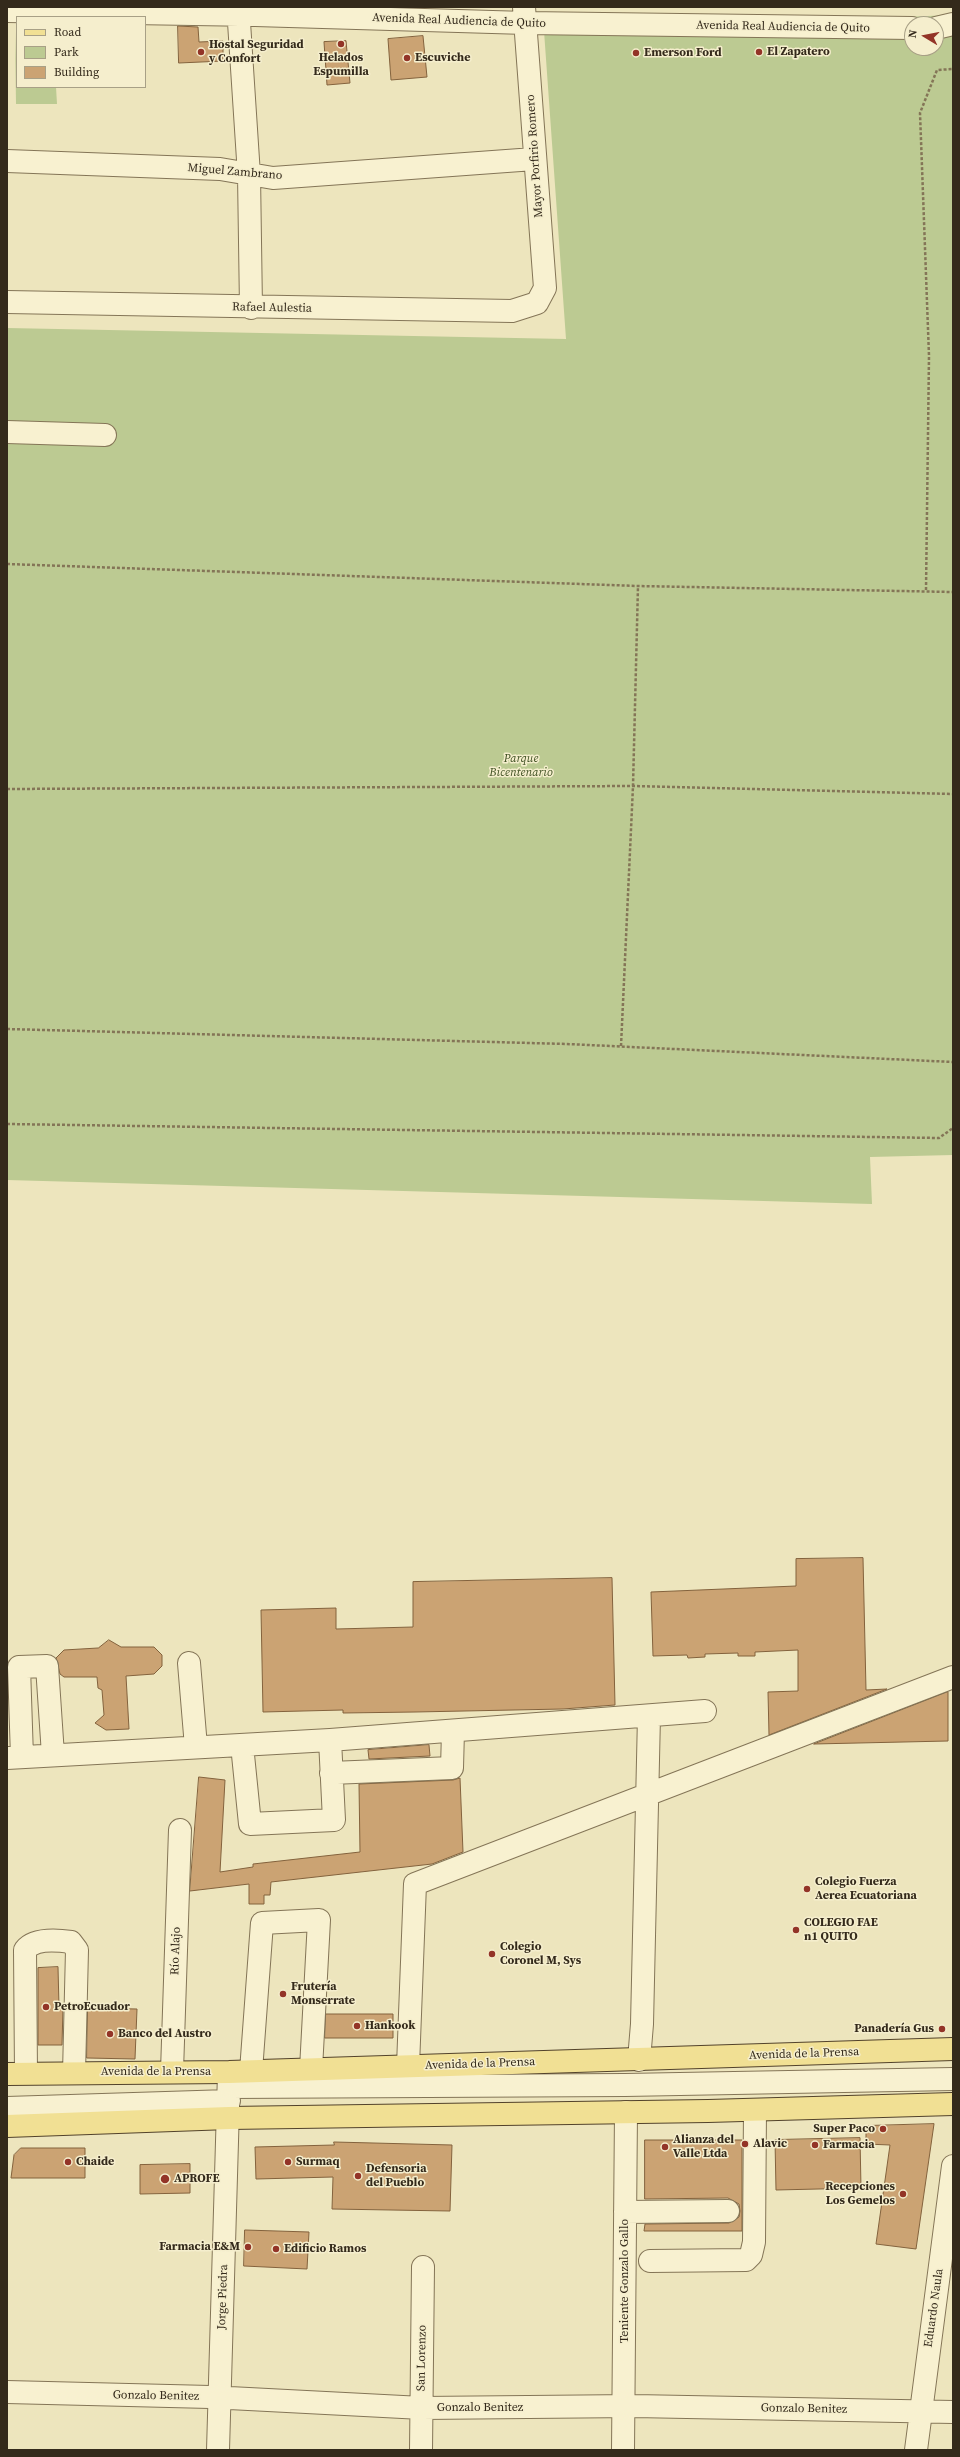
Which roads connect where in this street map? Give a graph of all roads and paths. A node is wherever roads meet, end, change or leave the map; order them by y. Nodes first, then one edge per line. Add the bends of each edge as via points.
1 (7, 11) edge
2 (238, 11) edge
3 (525, 15) edge
4 (904, 28) edge
5 (953, 69) edge
6 (534, 159) junction
7 (7, 161) edge
8 (249, 175) junction
9 (7, 302) edge
10 (537, 303) joint
11 (251, 308) junction
12 (7, 432) edge
13 (105, 435) dead end
14 (7, 564) edge
15 (638, 586) junction
16 (926, 590) junction
17 (953, 592) edge
18 (633, 786) junction
19 (7, 789) edge
20 (953, 794) edge
21 (7, 1028) edge
22 (621, 1046) junction
23 (953, 1062) edge
24 (7, 1124) edge
25 (953, 1128) edge
26 (189, 1663) dead end
27 (953, 1677) edge
28 (705, 1711) dead end
29 (649, 1716) junction
30 (453, 1731) junction
31 (330, 1740) junction
32 (242, 1745) junction
33 (196, 1747) junction
34 (53, 1755) junction
35 (14, 1758) edge
36 (331, 1773) junction
37 (180, 1830) dead end
38 (953, 2049) edge
39 (639, 2060) junction
40 (408, 2066) junction
41 (311, 2069) junction
42 (172, 2071) junction
43 (251, 2071) junction
44 (74, 2073) junction
45 (16, 2074) edge
46 (953, 2079) edge
47 (229, 2094) junction
48 (953, 2104) edge
49 (7, 2108) edge
50 (755, 2110) junction
51 (626, 2112) junction
52 (7, 2126) edge
53 (953, 2166) edge
54 (728, 2211) dead end
55 (625, 2212) junction
56 (650, 2261) dead end
57 (423, 2267) dead end
58 (7, 2392) edge
59 (218, 2398) junction
60 (624, 2406) junction
61 (422, 2408) junction
62 (921, 2412) junction
63 (953, 2412) edge
64 (218, 2450) edge
65 (421, 2450) edge
66 (622, 2450) edge
67 (916, 2450) edge

1 - 2 street, Avenida Real Audiencia de Quito
2 - 3 street, Avenida Real Audiencia de Quito
2 - 8 street
3 - 4 street, Avenida Real Audiencia de Quito
3 - 6 street, Mayor Porfirio Romero
5 - 16 path via 937,70 920,113 929,356
6 - 8 street, Miguel Zambrano via 273,178
6 - 10 street, Mayor Porfirio Romero via 545,288
7 - 8 street, Miguel Zambrano via 220,169
8 - 11 street
9 - 11 street, Rafael Aulestia
10 - 11 street, Rafael Aulestia via 512,311
12 - 13 street
14 - 15 path
15 - 16 path
15 - 18 path
16 - 17 path
18 - 19 path
18 - 20 path
18 - 22 path
21 - 22 path
22 - 23 path
24 - 25 path via 939,1138
26 - 33 street
27 - 40 street via 415,1884
28 - 29 street
29 - 30 street
29 - 39 street
30 - 31 street
30 - 36 street via 452,1768
31 - 32 street
31 - 36 street
32 - 33 street
32 - 36 street via 250,1824 334,1820
33 - 34 street
34 - 35 street
34 - 35 street via 47,1666 18,1667
37 - 42 street, Río Alajo
38 - 39 main road, Avenida de la Prensa
39 - 40 main road, Avenida de la Prensa
40 - 41 main road, Avenida de la Prensa
41 - 43 main road, Avenida de la Prensa
41 - 43 street via 319,1920 262,1923
42 - 44 main road, Avenida de la Prensa
42 - 47 main road, Avenida de la Prensa
43 - 47 main road, Avenida de la Prensa
44 - 45 main road, Avenida de la Prensa
44 - 45 street via 77,1950 71,1942 65,1941 36,1942 30,1944 26,1950
46 - 47 street
47 - 49 street
47 - 51 main road, Avenida de la Prensa
47 - 52 main road, Avenida de la Prensa
47 - 59 street, Jorge Piedra
48 - 50 main road, Avenida de la Prensa
50 - 51 main road, Avenida de la Prensa
50 - 56 street via 754,2234 751,2255 746,2260
51 - 55 street, Teniente Gonzalo Gallo
53 - 62 street, Eduardo Naula
54 - 55 street
55 - 60 street, Teniente Gonzalo Gallo
57 - 61 street, San Lorenzo
58 - 59 street, Gonzalo Benitez
59 - 61 street, Gonzalo Benitez
59 - 64 street, Jorge Piedra
60 - 61 street, Gonzalo Benitez
60 - 62 street, Gonzalo Benitez
60 - 66 street, Teniente Gonzalo Gallo
61 - 65 street, San Lorenzo
62 - 63 street, Gonzalo Benitez
62 - 67 street, Eduardo Naula

